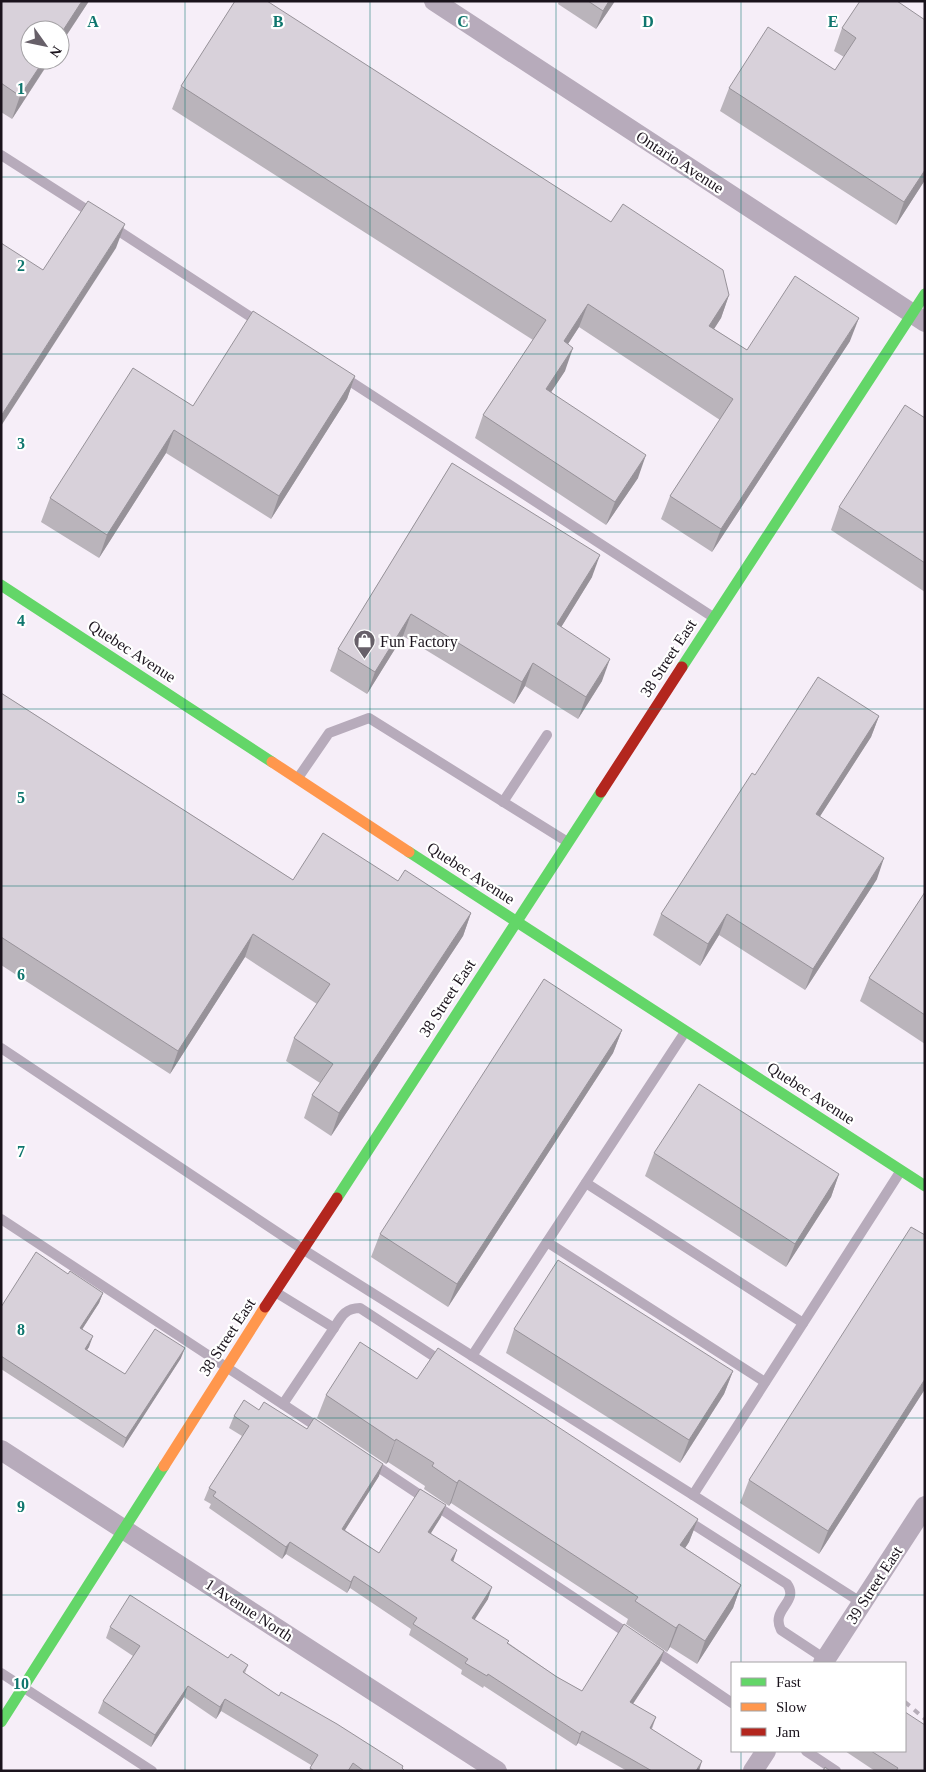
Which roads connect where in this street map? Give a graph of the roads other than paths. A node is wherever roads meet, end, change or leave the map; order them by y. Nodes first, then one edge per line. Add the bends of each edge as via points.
1 (434, 1) edge
2 (1, 154) edge
3 (925, 294) edge
4 (918, 318) edge
5 (270, 329) edge
6 (336, 372) edge
7 (1, 585) edge
8 (714, 618) junction
9 (546, 735) dead end
10 (297, 780) junction
11 (503, 802) junction
12 (567, 842) junction
13 (516, 922) junction
14 (686, 1032) junction
15 (1, 1048) edge
16 (901, 1170) junction
17 (586, 1183) junction
18 (925, 1186) edge
19 (1, 1219) edge
20 (548, 1242) junction
21 (304, 1250) junction
22 (276, 1293) junction
23 (803, 1323) junction
24 (334, 1328) junction
25 (472, 1356) junction
26 (227, 1366) junction
27 (452, 1368) edge
28 (765, 1382) junction
29 (283, 1404) junction
30 (333, 1437) edge
31 (1, 1450) edge
32 (366, 1460) edge
33 (694, 1494) junction
34 (925, 1506) edge
35 (678, 1514) edge
36 (125, 1529) junction
37 (862, 1603) junction
38 (824, 1661) edge
39 (1, 1673) edge
40 (23, 1687) junction
41 (731, 1702) edge
42 (1, 1722) edge
43 (765, 1752) edge
44 (808, 1752) edge
45 (152, 1771) edge
46 (497, 1771) edge
47 (753, 1771) edge
48 (836, 1771) edge

1 - 4 street, Ontario Avenue
2 - 5 lane
3 - 4 street, 38 Street East
4 - 8 street, 38 Street East
6 - 8 lane
7 - 10 street, Quebec Avenue
8 - 12 street, 38 Street East
9 - 11 lane
10 - 11 lane via 329,733 369,718
10 - 13 street, Quebec Avenue
11 - 12 lane
12 - 13 street, 38 Street East
13 - 14 street, Quebec Avenue
13 - 21 street, 38 Street East
14 - 16 street, Quebec Avenue
14 - 17 lane
15 - 21 lane
16 - 18 street, Quebec Avenue
16 - 23 lane
17 - 20 lane
17 - 23 lane
19 - 26 lane
20 - 25 lane
20 - 28 lane
21 - 22 street, 38 Street East
21 - 25 lane
22 - 24 lane
22 - 26 street, 38 Street East
23 - 28 lane
24 - 27 lane via 345,1312 360,1308
24 - 29 lane
25 - 33 lane
26 - 29 lane
26 - 36 street, 38 Street East
28 - 33 lane
29 - 30 lane
31 - 36 street, 1 Avenue North
32 - 41 lane
33 - 37 lane
34 - 37 street, 39 Street East
35 - 38 lane via 787,1584 791,1596 777,1623 781,1630
36 - 40 street, 38 Street East
36 - 46 street, 1 Avenue North
37 - 38 street, 39 Street East
39 - 40 lane
40 - 42 street, 38 Street East
40 - 45 lane
43 - 47 street
44 - 48 lane

